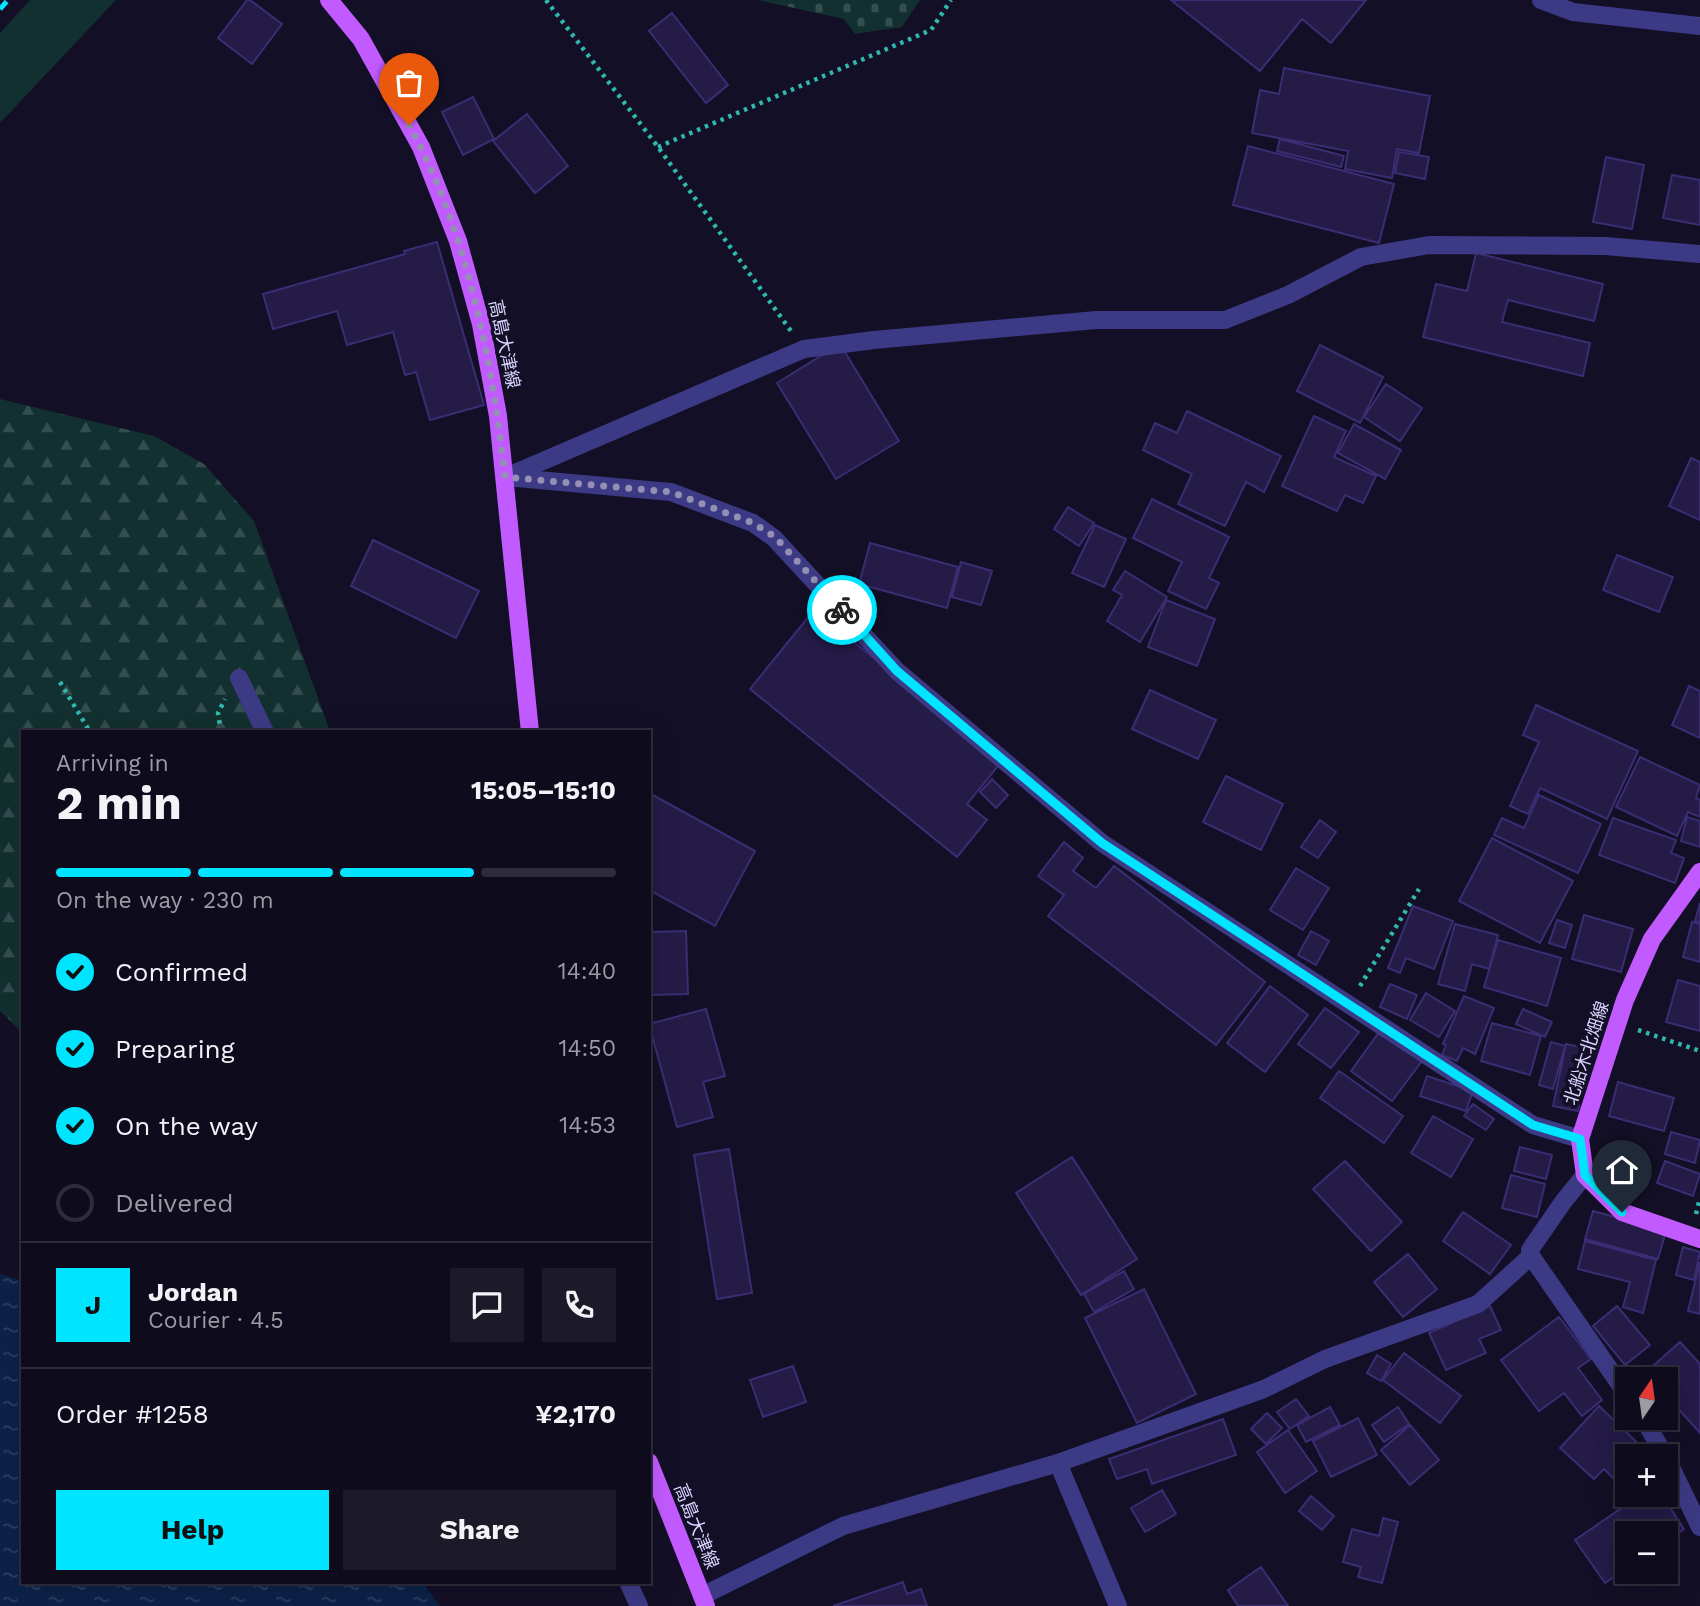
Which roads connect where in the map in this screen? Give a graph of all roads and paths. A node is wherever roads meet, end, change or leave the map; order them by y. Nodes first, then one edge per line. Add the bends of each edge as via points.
1 (329, 0) edge
2 (546, 0) edge
3 (951, 0) edge
4 (1541, 0) edge
5 (1700, 26) edge
6 (658, 147) junction
7 (1700, 254) edge
8 (804, 349) junction
9 (505, 477) junction
10 (239, 678) dead end
11 (60, 682) dead end
12 (89, 730) edge
13 (264, 730) edge
14 (530, 730) edge
15 (1700, 872) edge
16 (1419, 889) dead end
17 (1349, 1004) junction
18 (1617, 1023) junction
19 (1700, 1051) edge
20 (1580, 1139) junction
21 (1585, 1175) junction
22 (1700, 1239) edge
23 (1531, 1256) junction
24 (1615, 1377) edge
25 (1058, 1463) junction
26 (651, 1467) edge
27 (1678, 1482) edge
28 (1700, 1527) edge
29 (629, 1584) edge
30 (704, 1601) edge
31 (639, 1606) edge
32 (1118, 1606) edge

1 - 9 main road, 高島大津線 via 361,38 421,146 458,241 481,324
2 - 6 path
3 - 6 path via 932,30
4 - 5 street via 1573,12
6 - 8 path
7 - 8 street via 1605,246 1430,245 1362,257 1288,295 1225,320 1096,320
8 - 9 street
9 - 14 main road, 高島大津線
9 - 17 street via 671,492 753,523 775,537 897,671 1102,843
10 - 13 street
11 - 12 path
15 - 18 main road, 北船木北畑線 via 1652,939
16 - 17 path
17 - 20 street via 1533,1125
18 - 19 path
18 - 20 main road, 北船木北畑線
20 - 21 main road, 北船木北畑線
21 - 22 main road via 1622,1212
21 - 23 street via 1530,1250
23 - 24 street
23 - 25 street via 1478,1304 1325,1359 1264,1389
25 - 30 street via 843,1525
25 - 32 street
26 - 30 main road, 高島大津線
27 - 28 street
29 - 31 street

